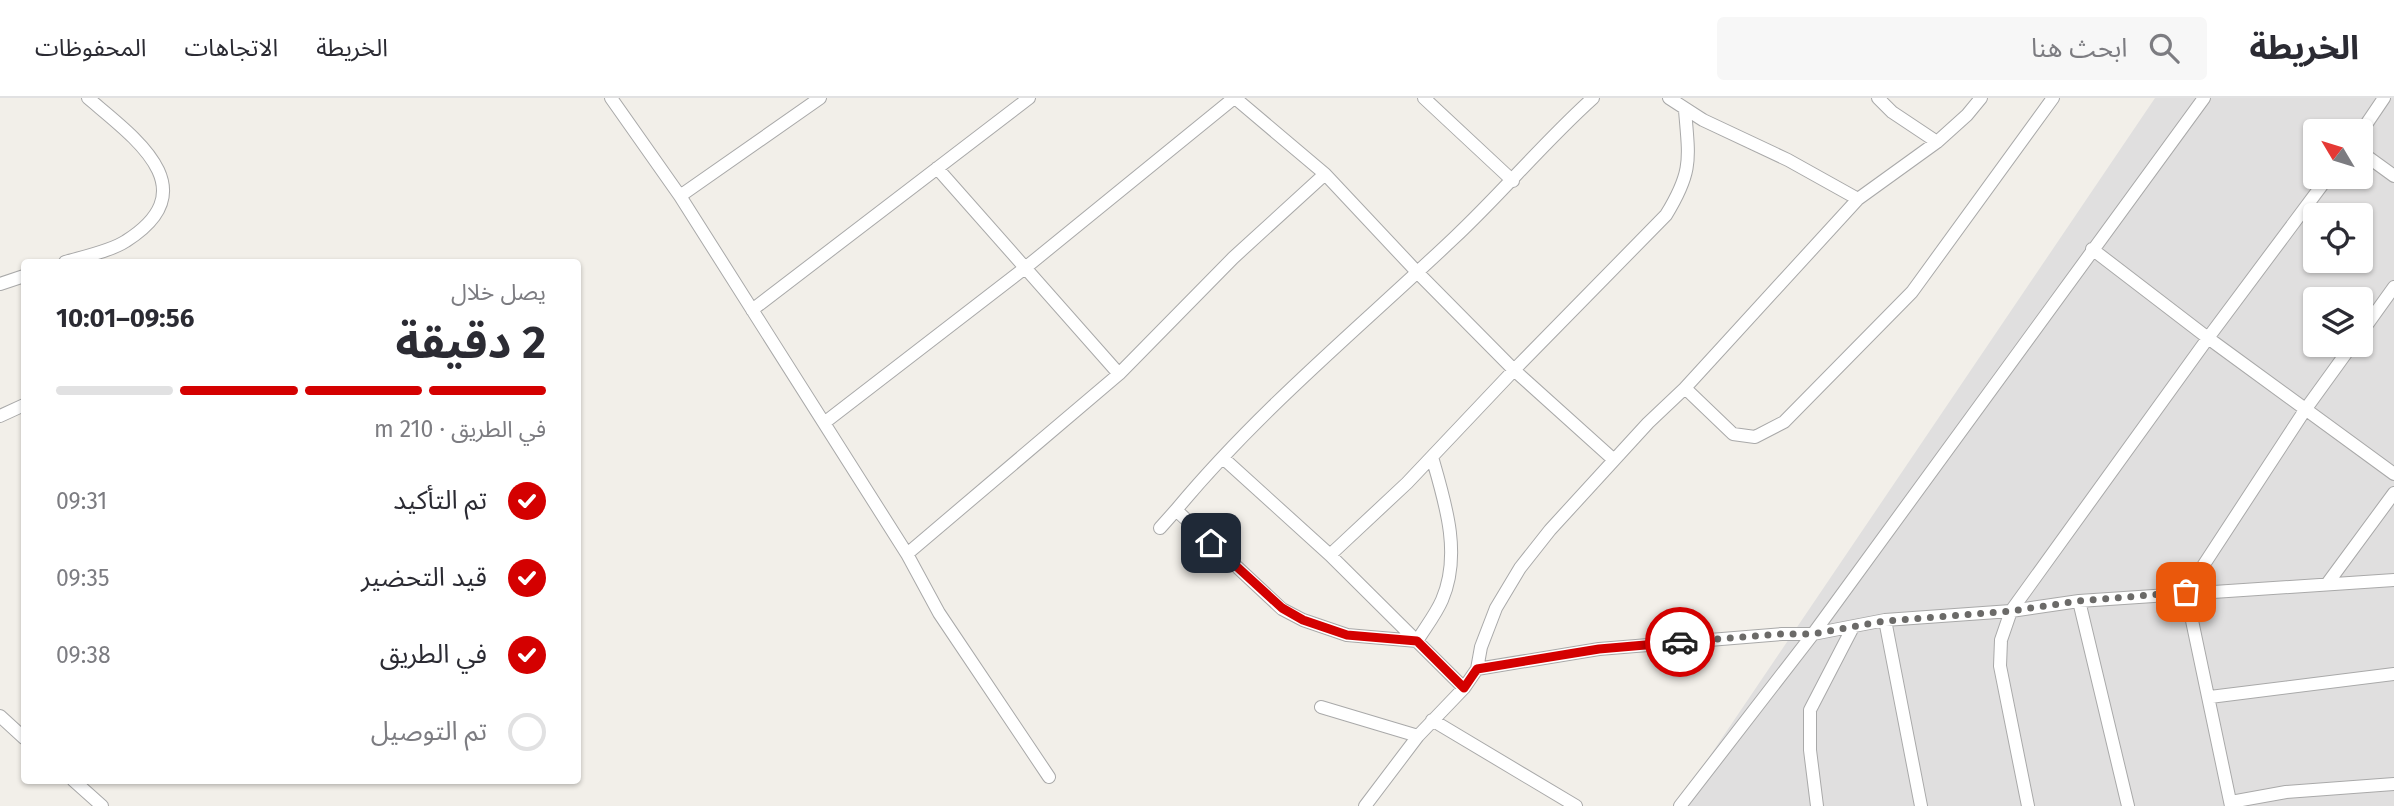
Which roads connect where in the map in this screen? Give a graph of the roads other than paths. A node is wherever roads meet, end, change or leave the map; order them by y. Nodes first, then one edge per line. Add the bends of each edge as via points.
1 (88, 98) edge
2 (611, 98) edge
3 (820, 98) edge
4 (1029, 98) edge
5 (1235, 98) edge
6 (1424, 98) edge
7 (1593, 98) edge
8 (1669, 98) edge
9 (1878, 98) edge
10 (1981, 98) edge
11 (2053, 98) edge
12 (2204, 98) edge
13 (2384, 98) edge
14 (1685, 110) junction
15 (2370, 119) edge
16 (1937, 142) junction
17 (2373, 161) edge
18 (937, 168) junction
19 (1325, 174) junction
20 (2394, 176) edge
21 (1513, 181) junction
22 (2319, 189) edge
23 (680, 196) junction
24 (1858, 199) junction
25 (2092, 249) junction
26 (74, 259) edge
27 (1025, 268) junction
28 (1417, 272) junction
29 (21, 277) edge
30 (0, 284) edge
31 (2394, 287) edge
32 (752, 310) junction
33 (2373, 316) edge
34 (2207, 338) junction
35 (2343, 357) edge
36 (1514, 370) junction
37 (1119, 374) junction
38 (1685, 388) junction
39 (21, 406) edge
40 (2305, 410) junction
41 (0, 416) edge
42 (824, 422) junction
43 (1432, 457) junction
44 (1223, 458) junction
45 (1614, 460) junction
46 (2394, 474) edge
47 (2394, 493) edge
48 (1176, 510) junction
49 (1160, 528) dead end
50 (907, 554) junction
51 (1330, 555) junction
52 (2394, 580) edge
53 (2327, 584) junction
54 (2186, 592) junction
55 (2079, 601) junction
56 (2011, 611) junction
57 (1885, 621) junction
58 (1853, 627) junction
59 (1813, 634) junction
60 (1417, 641) junction
61 (1477, 669) junction
62 (2394, 674) edge
63 (1464, 688) junction
64 (2210, 697) junction
65 (1321, 707) dead end
66 (0, 716) edge
67 (1432, 720) junction
68 (21, 735) edge
69 (1418, 736) junction
70 (1049, 776) dead end
71 (77, 784) edge
72 (2394, 784) edge
73 (2231, 804) edge
74 (102, 806) edge
75 (1365, 806) edge
76 (1576, 806) edge
77 (1680, 806) edge
78 (1817, 806) edge
79 (1921, 806) edge
80 (2028, 806) edge
81 (2128, 806) edge

1 - 26 street via 153,158 163,185 162,205 149,224 124,242
2 - 23 street
3 - 23 street
4 - 18 street
5 - 19 street
5 - 27 street
6 - 21 street
7 - 21 street
8 - 14 street
9 - 16 street via 1892,113
10 - 16 street
11 - 38 street via 1912,292 1784,422 1755,437 1732,433
12 - 25 street
13 - 15 street
14 - 24 street
14 - 36 street via 1688,173 1666,215
16 - 24 street
17 - 20 street
18 - 27 street
18 - 32 street
19 - 28 street
19 - 37 street via 1233,258
21 - 28 street
22 - 34 street
23 - 32 street
24 - 38 street
25 - 34 street
25 - 59 street
27 - 37 street
27 - 42 street
28 - 36 street
28 - 44 street
29 - 30 street
31 - 33 street
32 - 42 street
34 - 40 street
34 - 56 street
35 - 40 street
36 - 43 street
36 - 45 street
37 - 50 street
38 - 45 street
39 - 41 street
40 - 46 street
40 - 54 street
42 - 50 street
43 - 51 street
43 - 60 street via 1447,510 1452,559 1443,599
44 - 48 street
44 - 51 street
45 - 61 street via 1520,568 1496,608
47 - 53 street
48 - 49 street
48 - 60 street via 1282,608 1303,620 1347,635
50 - 70 street via 939,613
51 - 60 street
52 - 53 street
53 - 54 street
54 - 55 street
54 - 64 street
55 - 56 street
55 - 81 street
56 - 57 street
56 - 80 street via 2001,640 2000,666
57 - 58 street
57 - 79 street
58 - 59 street
58 - 78 street via 1810,710
59 - 61 street via 1599,649
59 - 77 street
60 - 63 street
61 - 63 street
62 - 64 street
63 - 67 street
64 - 73 street
65 - 69 street
66 - 68 street
67 - 69 street
67 - 76 street
69 - 75 street
71 - 74 street
72 - 73 street via 2286,792

